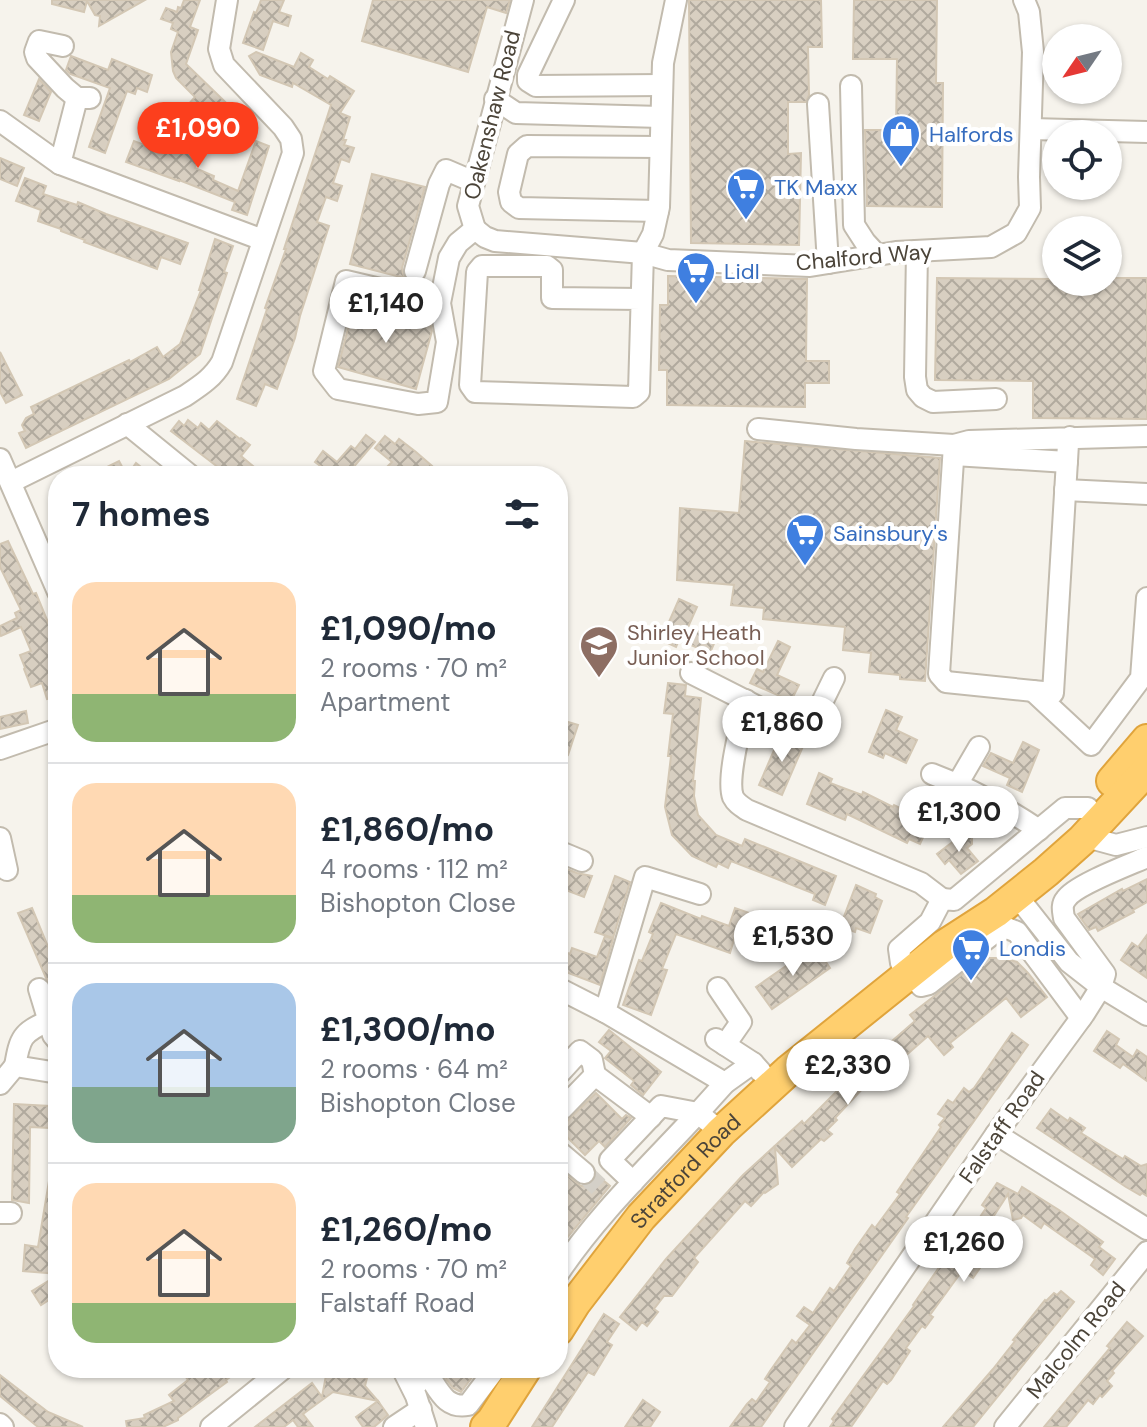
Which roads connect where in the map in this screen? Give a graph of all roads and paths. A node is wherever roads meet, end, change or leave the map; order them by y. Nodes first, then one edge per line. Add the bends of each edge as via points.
1 (227, 0) edge
2 (523, 0) edge
3 (564, 0) edge
4 (676, 0) edge
5 (1024, 0) edge
6 (63, 46) dead end
7 (662, 85) junction
8 (851, 86) dead end
9 (495, 99) junction
10 (818, 104) dead end
11 (661, 117) junction
12 (0, 121) edge
13 (1031, 129) junction
14 (1147, 132) edge
15 (660, 147) junction
16 (60, 164) junction
17 (474, 182) junction
18 (658, 211) junction
19 (475, 229) junction
20 (263, 240) junction
21 (917, 251) junction
22 (643, 253) junction
23 (877, 255) junction
24 (828, 263) junction
25 (415, 271) dead end
26 (641, 299) junction
27 (440, 303) junction
28 (996, 399) dead end
29 (127, 424) junction
30 (758, 429) dead end
31 (1147, 436) edge
32 (1070, 437) junction
33 (954, 450) junction
34 (0, 459) edge
35 (1067, 462) junction
36 (179, 466) edge
37 (11, 482) junction
38 (1065, 490) junction
39 (1147, 494) edge
40 (48, 569) edge
41 (1147, 598) edge
42 (691, 673) dead end
43 (834, 678) dead end
44 (1033, 691) junction
45 (746, 700) junction
46 (48, 732) edge
47 (1147, 740) edge
48 (979, 747) dead end
49 (0, 749) edge
50 (1147, 770) edge
51 (932, 774) dead end
52 (958, 783) junction
53 (1098, 811) junction
54 (1039, 830) junction
55 (0, 838) edge
56 (1082, 840) junction
57 (1143, 852) edge
58 (568, 855) edge
59 (582, 861) dead end
60 (9, 870) edge
61 (1012, 890) junction
62 (700, 894) dead end
63 (942, 899) junction
64 (909, 974) junction
65 (1101, 987) junction
66 (718, 988) dead end
67 (39, 989) dead end
68 (568, 993) edge
69 (605, 1012) junction
70 (1147, 1015) edge
71 (1081, 1018) junction
72 (48, 1021) joint
73 (587, 1055) junction
74 (568, 1064) edge
75 (15, 1066) junction
76 (48, 1071) edge
77 (763, 1073) junction
78 (595, 1075) junction
79 (568, 1077) edge
80 (725, 1083) junction
81 (0, 1084) edge
82 (568, 1100) edge
83 (651, 1117) junction
84 (710, 1123) junction
85 (996, 1134) junction
86 (568, 1159) edge
87 (584, 1173) tunnel mouth
88 (619, 1193) junction
89 (641, 1217) junction
90 (1147, 1229) edge
91 (1147, 1252) edge
92 (568, 1258) edge
93 (568, 1315) edge
94 (272, 1378) edge
95 (410, 1378) edge
96 (489, 1378) edge
97 (520, 1378) edge
98 (537, 1378) edge
99 (423, 1394) edge
100 (211, 1427) edge
101 (394, 1427) edge
102 (440, 1427) edge
103 (486, 1427) edge
104 (505, 1427) edge
105 (795, 1427) edge
106 (1005, 1427) edge

1 - 20 street via 219,49 224,65 291,139 293,153
2 - 9 street, Oakenshaw Road
3 - 7 street via 528,81 536,86
4 - 7 street
5 - 13 street, Chalford Way via 1033,52
6 - 16 street via 39,41 35,52 77,94
7 - 11 street
8 - 23 street via 854,225
9 - 11 street via 516,113
9 - 17 street, Oakenshaw Road
10 - 24 street
11 - 15 street
12 - 16 street
13 - 14 street
13 - 21 street, Chalford Way via 1030,208 1016,233 991,247
15 - 18 street
15 - 18 street via 527,146 518,154 509,197 519,208
16 - 20 street
17 - 19 street, Oakenshaw Road via 468,206
17 - 25 street via 446,170
18 - 22 street
19 - 22 street, Chalford Way via 495,241
19 - 27 street via 449,258
20 - 29 street via 216,372 185,396
21 - 23 street, Chalford Way
21 - 28 street via 917,390 933,402
22 - 24 street, Chalford Way via 668,260
22 - 26 street
23 - 24 street, Chalford Way
26 - 26 street via 639,392 633,397 475,392 470,385 477,272 482,266 547,266 552,270 552,298
27 - 27 street via 447,342 437,402 418,404 338,389 324,371 346,281
29 - 36 street
29 - 37 street
30 - 33 street
31 - 32 street
32 - 33 street via 969,441
32 - 35 street
33 - 35 street
33 - 44 street via 939,674 946,682
34 - 37 street
35 - 38 street
37 - 40 street
38 - 39 street
38 - 44 street via 1053,693
41 - 44 street via 1141,678 1091,745
42 - 45 street
43 - 45 street via 812,723 802,727
45 - 63 street via 731,775 735,801 921,883
46 - 49 street
47 - 53 highway, Stratford Road
48 - 52 street
50 - 53 highway, Stratford Road
51 - 52 street
52 - 54 street
53 - 54 street via 1065,808
53 - 56 highway, Stratford Road
53 - 57 street via 1119,838
53 - 61 highway, Stratford Road via 1049,848
54 - 63 street via 954,900
55 - 60 street
56 - 57 street
56 - 61 highway, Stratford Road
57 - 65 street via 1088,883 1062,906 1064,918 1105,974
58 - 59 street
61 - 64 highway, Stratford Road
61 - 65 street via 1069,962
62 - 69 street via 645,877
63 - 64 street via 930,922 899,949
64 - 71 street via 921,986 929,984 1007,928 1017,932
64 - 77 highway, Stratford Road
65 - 70 street
65 - 71 street, Falstaff Road
66 - 77 street via 741,1022 720,1042
67 - 72 street
68 - 69 street
69 - 80 street
71 - 85 street, Falstaff Road
72 - 75 street via 27,1031
73 - 74 street via 580,1051
73 - 78 street
73 - 79 street
75 - 76 street
75 - 81 street
77 - 80 street
77 - 84 highway, Stratford Road
78 - 82 street
78 - 83 street
80 - 84 street
83 - 84 street via 661,1106
83 - 88 street via 610,1160
84 - 88 street
84 - 89 highway, Stratford Road
85 - 90 street
85 - 105 street, Falstaff Road
86 - 87 street
88 - 89 street
88 - 92 street
89 - 93 highway, Stratford Road
91 - 106 street, Malcolm Road
94 - 100 street
95 - 99 street
96 - 99 street via 468,1405 458,1407
97 - 103 highway
98 - 104 highway
99 - 101 street
99 - 102 street

